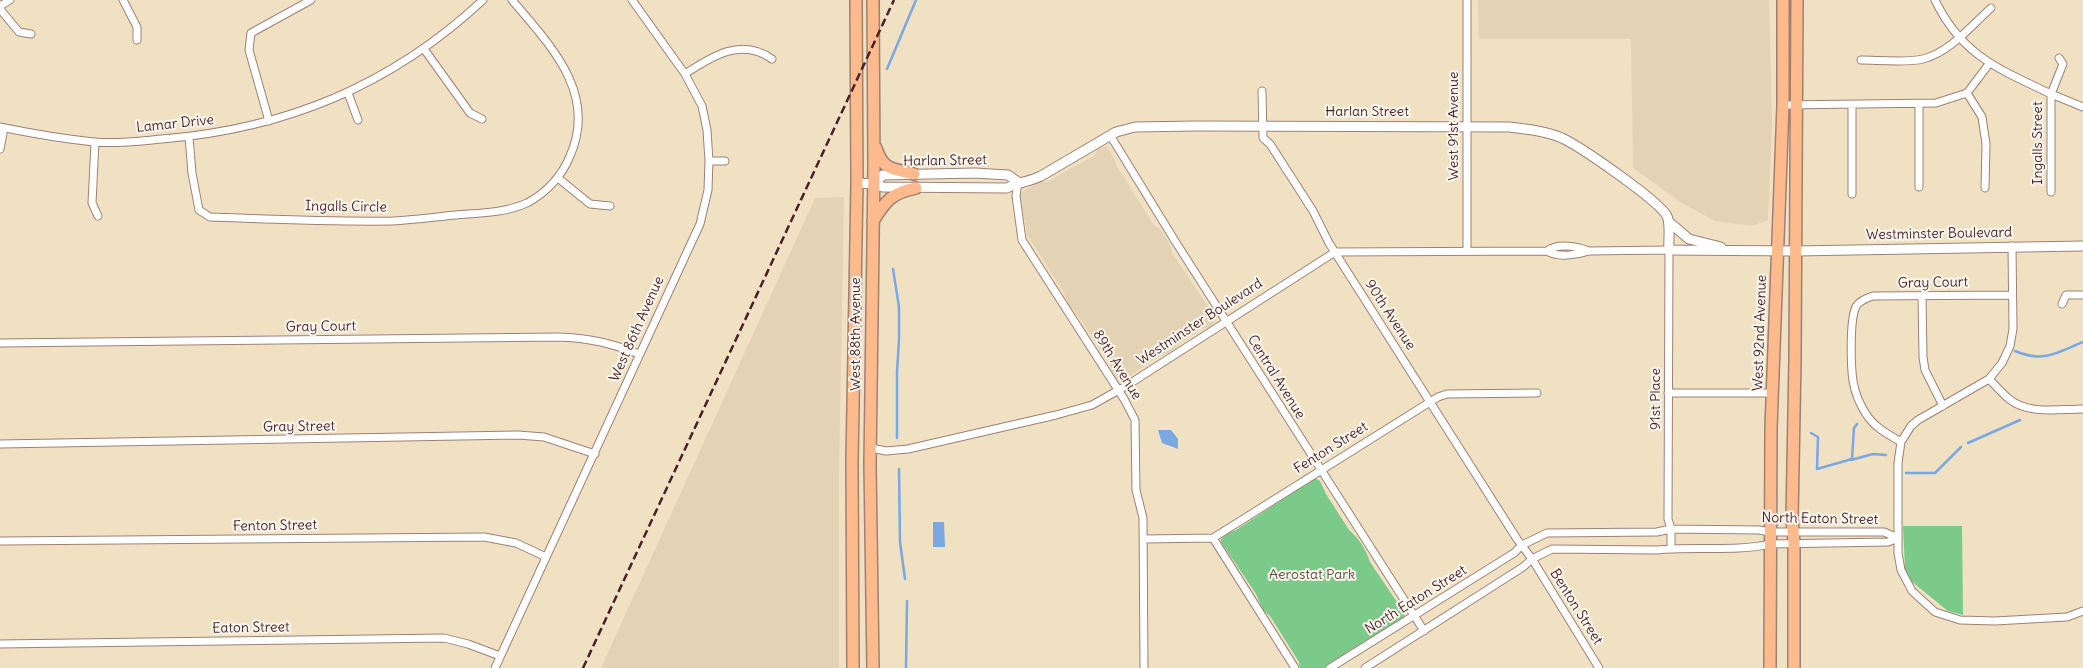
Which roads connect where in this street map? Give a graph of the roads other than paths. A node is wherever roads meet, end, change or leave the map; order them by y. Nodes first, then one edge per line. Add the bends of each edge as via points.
1 (10, 0) edge
2 (123, 0) edge
3 (312, 0) edge
4 (483, 0) edge
5 (512, 0) edge
6 (632, 0) edge
7 (856, 0) edge
8 (873, 0) edge
9 (1467, 0) edge
10 (1783, 0) edge
11 (1797, 0) edge
12 (1934, 0) edge
13 (0, 8) edge
14 (1991, 8) dead end
15 (31, 34) dead end
16 (1959, 38) junction
17 (137, 40) dead end
18 (424, 50) junction
19 (2059, 58) dead end
20 (772, 60) dead end
21 (1861, 60) dead end
22 (1989, 64) junction
23 (685, 74) junction
24 (1262, 91) dead end
25 (348, 93) junction
26 (1967, 93) junction
27 (2051, 94) junction
28 (1783, 105) junction
29 (1796, 105) junction
30 (1852, 105) junction
31 (1919, 105) junction
32 (2083, 107) edge
33 (482, 119) dead end
34 (358, 120) dead end
35 (269, 121) junction
36 (1262, 125) junction
37 (1468, 126) junction
38 (2, 127) edge
39 (1110, 135) junction
40 (188, 137) junction
41 (874, 141) junction
42 (95, 142) junction
43 (0, 149) edge
44 (725, 160) dead end
45 (709, 161) junction
46 (914, 174) junction
47 (990, 174) junction
48 (558, 178) junction
49 (1018, 182) junction
50 (857, 184) junction
51 (874, 184) junction
52 (1919, 187) dead end
53 (916, 188) junction
54 (930, 188) junction
55 (1985, 188) dead end
56 (2050, 192) dead end
57 (1852, 194) dead end
58 (610, 206) dead end
59 (98, 216) dead end
60 (1669, 222) junction
61 (872, 223) junction
62 (2012, 246) junction
63 (2083, 246) edge
64 (1669, 250) junction
65 (1733, 250) junction
66 (1467, 251) junction
67 (1778, 251) junction
68 (1796, 251) junction
69 (1335, 252) junction
70 (2012, 294) junction
71 (1922, 295) junction
72 (2083, 295) edge
73 (2062, 304) dead end
74 (1226, 321) junction
75 (0, 343) edge
76 (639, 354) junction
77 (1989, 379) junction
78 (1118, 390) junction
79 (1537, 393) dead end
80 (1668, 393) junction
81 (1773, 393) junction
82 (1430, 401) junction
83 (1943, 406) junction
84 (2083, 409) edge
85 (1901, 442) junction
86 (0, 444) edge
87 (871, 448) junction
88 (595, 454) junction
89 (1320, 469) junction
90 (1671, 529) junction
91 (1213, 538) junction
92 (1770, 538) junction
93 (1794, 538) junction
94 (1898, 538) junction
95 (1144, 539) junction
96 (0, 541) edge
97 (1522, 545) junction
98 (1671, 548) junction
99 (546, 558) junction
100 (1532, 559) junction
101 (2083, 612) edge
102 (1414, 616) junction
103 (1424, 631) junction
104 (0, 644) edge
105 (500, 656) junction
106 (495, 668) edge
107 (853, 668) edge
108 (873, 668) edge
109 (1144, 668) edge
110 (1295, 668) edge
111 (1330, 668) edge
112 (1365, 668) edge
113 (1599, 668) edge
114 (1770, 668) edge
115 (1794, 668) edge

1 - 13 street
2 - 17 street via 137,27
3 - 35 street via 251,32 249,50
4 - 18 street, Lamar Drive
5 - 48 street, Ingalls Circle via 565,68 574,89 579,115 577,135
6 - 23 street, West 86th Avenue
7 - 50 main road, West 88th Avenue
8 - 41 main road, West 88th Avenue
9 - 37 street, West 91st Avenue
10 - 28 main road, West 92nd Avenue
11 - 29 main road
12 - 16 street, Ingalls Street
13 - 15 street via 19,32
14 - 16 street
16 - 21 street via 1922,60
16 - 22 street, Ingalls Street
18 - 25 street, Lamar Drive
18 - 33 street via 470,113
19 - 27 street, Ingalls Street via 2063,64
20 - 23 street via 760,51 729,51 711,57
22 - 26 street
22 - 27 street, Ingalls Street
23 - 45 street, West 86th Avenue via 703,111
24 - 36 street, 90th Avenue
25 - 34 street
25 - 35 street, Lamar Drive
26 - 31 street
26 - 55 street via 1982,117 1986,144
27 - 32 street, Ingalls Street
27 - 56 street, Ingalls Street
28 - 29 street
28 - 67 main road, West 92nd Avenue
29 - 30 street
29 - 68 main road
30 - 31 street
30 - 57 street
31 - 52 street
35 - 40 street, Lamar Drive via 242,129
36 - 37 street, Harlan Street
36 - 39 street, Harlan Street via 1135,127
36 - 69 street, 90th Avenue via 1263,138 1308,203
37 - 60 street, Harlan Street via 1509,126 1561,138 1601,162 1653,202
37 - 66 street, West 91st Avenue
38 - 42 street, Lamar Drive
38 - 43 street
39 - 49 street, Harlan Street via 1041,176
39 - 74 street, Central Avenue
40 - 42 street, Lamar Drive
40 - 48 street, Ingalls Circle via 199,210 210,217 393,221 497,211 527,203
41 - 46 main road via 880,158 889,169
41 - 51 main road, West 88th Avenue
42 - 59 street via 92,203
44 - 45 street
45 - 76 street, West 86th Avenue via 708,190 700,224
46 - 47 street, Harlan Street
46 - 51 street, Harlan Street via 883,176
47 - 49 street, Harlan Street via 1008,175
47 - 54 street via 975,182 949,182
48 - 58 street via 590,204
49 - 54 street, Harlan Street via 1007,188
49 - 78 street, 89th Avenue via 1016,196 1022,240
50 - 51 street, Harlan Street
50 - 107 main road, West 88th Avenue via 852,461
51 - 53 street, Harlan Street
51 - 61 main road, West 88th Avenue
53 - 54 street, Harlan Street
53 - 61 main road via 901,191 886,200
60 - 64 street
60 - 65 street, Harlan Street via 1689,239
61 - 87 main road, West 88th Avenue
62 - 63 street, Westminster Boulevard
62 - 68 street, Westminster Boulevard
62 - 70 street
64 - 65 street
64 - 66 street via 1589,251 1580,247 1547,251
64 - 80 street, 91st Place
65 - 67 street, Westminster Boulevard
66 - 69 street
67 - 68 street, Westminster Boulevard
67 - 81 main road, West 92nd Avenue
68 - 93 main road
69 - 74 street, Westminster Boulevard
69 - 82 street, 90th Avenue
70 - 71 street, Gray Court
70 - 77 street via 2010,346
71 - 83 street via 1925,370
71 - 85 street, Gray Court via 1864,299 1852,319 1853,382 1858,400 1878,429
72 - 73 street via 2066,295
74 - 78 street, Westminster Boulevard
74 - 89 street, Central Avenue
75 - 76 street, Gray Court via 558,336 588,338
76 - 88 street, West 86th Avenue
77 - 83 street
77 - 84 street via 2023,407
78 - 87 street, Westminster Boulevard via 1092,405 1010,426 908,449 886,451
78 - 95 street, 89th Avenue via 1135,420 1136,490
79 - 82 street, Fenton Street via 1447,394
80 - 81 street
80 - 90 street, 91st Place via 1668,520
81 - 92 main road, West 92nd Avenue
82 - 89 street, Fenton Street
82 - 97 street, 90th Avenue
83 - 85 street via 1911,426
85 - 94 street
86 - 88 street, Gray Street via 518,435 544,437
87 - 108 main road, West 88th Avenue
88 - 99 street, West 86th Avenue
89 - 91 street, Fenton Street
89 - 102 street, Central Avenue
90 - 92 street, North Eaton Street via 1759,530
90 - 97 street, North Eaton Street via 1657,532 1554,532
90 - 98 street, 91st Place
91 - 95 street
91 - 110 street
92 - 93 street, North Eaton Street
92 - 93 street, North Eaton Street
92 - 98 street, North Eaton Street via 1756,547
92 - 114 main road, West 92nd Avenue
93 - 94 street, North Eaton Street via 1884,542
93 - 94 street, North Eaton Street via 1884,532
93 - 115 main road
94 - 101 street via 1899,563 1906,583 1936,612 1960,620 1995,621 2067,617
95 - 109 street, 89th Avenue
96 - 99 street, Fenton Street via 484,537 516,543
97 - 100 street, Benton Street
97 - 102 street, North Eaton Street
98 - 100 street, North Eaton Street via 1556,549
99 - 105 street, West 86th Avenue
100 - 103 street, North Eaton Street
100 - 113 street, Benton Street
102 - 103 street, Central Avenue
102 - 111 street, North Eaton Street
103 - 112 street, North Eaton Street
104 - 105 street, Eaton Street via 444,638
105 - 106 street, West 86th Avenue

